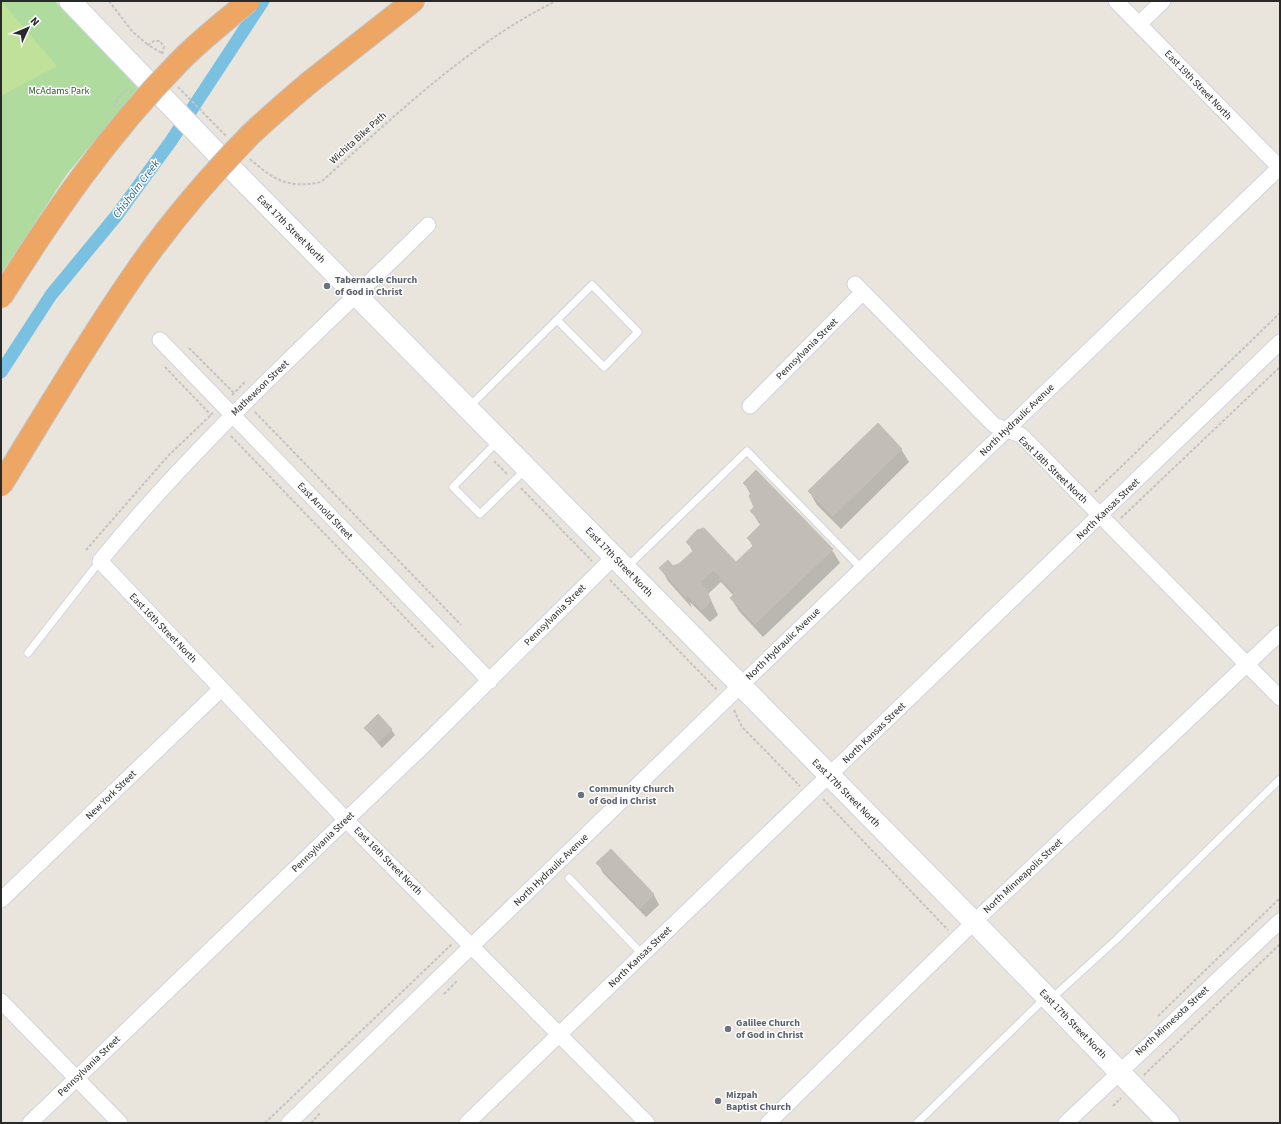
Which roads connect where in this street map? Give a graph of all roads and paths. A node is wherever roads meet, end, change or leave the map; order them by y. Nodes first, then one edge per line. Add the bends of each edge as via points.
1 (70, 1) edge
2 (109, 1) edge
3 (250, 1) edge
4 (413, 1) edge
5 (556, 1) edge
6 (1116, 1) edge
7 (1163, 1) edge
8 (1139, 24) junction
9 (148, 45) junction
10 (162, 53) junction
11 (160, 57) dead end
12 (177, 85) dead end
13 (215, 139) junction
14 (232, 142) dead end
15 (249, 158) dead end
16 (1280, 168) edge
17 (428, 225) dead end
18 (859, 288) joint
19 (357, 295) junction
20 (1, 297) edge
21 (1280, 313) edge
22 (557, 320) junction
23 (160, 340) dead end
24 (1280, 342) edge
25 (189, 348) dead end
26 (165, 367) dead end
27 (1280, 367) edge
28 (250, 377) dead end
29 (234, 393) junction
30 (750, 406) dead end
31 (260, 407) dead end
32 (469, 408) junction
33 (221, 411) junction
34 (1006, 430) junction
35 (493, 446) junction
36 (521, 474) junction
37 (1, 485) edge
38 (1104, 513) junction
39 (86, 550) dead end
40 (100, 561) junction
41 (613, 565) junction
42 (862, 569) junction
43 (461, 625) dead end
44 (1280, 633) edge
45 (28, 652) dead end
46 (1247, 664) junction
47 (490, 680) junction
48 (740, 686) junction
49 (221, 689) junction
50 (1280, 698) edge
51 (725, 700) junction
52 (830, 776) junction
53 (1280, 779) edge
54 (813, 793) junction
55 (346, 820) junction
56 (569, 878) dead end
57 (1280, 898) edge
58 (1, 900) edge
59 (1280, 920) edge
60 (974, 922) junction
61 (957, 939) junction
62 (1280, 944) edge
63 (473, 946) junction
64 (643, 955) junction
65 (1048, 998) junction
66 (1, 1001) edge
67 (1154, 1020) dead end
68 (560, 1034) junction
69 (1119, 1071) junction
70 (76, 1078) junction
71 (1133, 1086) junction
72 (1113, 1106) dead end
73 (30, 1123) edge
74 (120, 1123) edge
75 (289, 1123) edge
76 (467, 1123) edge
77 (647, 1123) edge
78 (768, 1123) edge
79 (917, 1123) edge
80 (1066, 1123) edge
81 (1170, 1123) edge

1 - 13 street, East 17th Street North via 149,83
2 - 9 path via 132,31
3 - 20 highway, bridge via 178,62 110,141 69,193
4 - 37 highway, bridge via 310,82 252,134 212,176 135,272
5 - 15 path, Wichita Bike Path via 532,13 483,46 414,100 321,182 304,186 285,183 266,173
6 - 8 street, East 19th Street North
7 - 8 street
8 - 16 street, East 19th Street North
9 - 10 path
9 - 10 path via 160,41 164,48
10 - 11 path
12 - 13 path
13 - 14 path
13 - 19 street, East 17th Street North
16 - 34 street, North Hydraulic Avenue
17 - 19 street, Mathewson Street
18 - 30 street, Pennsylvania Street
18 - 34 street, East 18th Street North via 994,425
19 - 32 street, East 17th Street North
19 - 33 street, Mathewson Street
21 - 38 path via 1092,495
22 - 22 lane via 592,285 638,332 604,367
22 - 32 lane
23 - 33 street, East Arnold Street
24 - 38 street, North Kansas Street
25 - 29 path
26 - 33 path
27 - 38 path via 1118,520
28 - 29 path
29 - 33 path
31 - 43 path via 255,412
32 - 35 street, East 17th Street North
33 - 39 path via 168,456
33 - 40 street, Mathewson Street via 196,451
33 - 47 street, East Arnold Street
34 - 38 street, East 18th Street North via 1021,436
34 - 42 street, North Hydraulic Avenue
35 - 36 street, East 17th Street North
35 - 36 path
35 - 36 lane via 452,487 480,514
36 - 41 street, East 17th Street North
36 - 41 path
38 - 46 street, East 18th Street North
38 - 52 street, North Kansas Street
40 - 45 lane
40 - 49 street, East 16th Street North
41 - 42 lane via 747,451
41 - 47 street, Pennsylvania Street
41 - 48 street, East 17th Street North
41 - 51 path
42 - 48 street, North Hydraulic Avenue
44 - 46 street, North Minneapolis Street
46 - 50 street, East 18th Street North
46 - 60 street, North Minneapolis Street
47 - 55 street, Pennsylvania Street
48 - 51 street, North Hydraulic Avenue
48 - 52 street, East 17th Street North
49 - 55 street, East 16th Street North
49 - 58 street, New York Street
51 - 54 path via 735,712 742,727 798,786
51 - 63 street, North Hydraulic Avenue
52 - 54 street, North Kansas Street
52 - 60 street, East 17th Street North
53 - 65 lane via 1116,938
54 - 61 path via 820,796
54 - 64 street, North Kansas Street
55 - 63 street, East 16th Street North
55 - 70 street, Pennsylvania Street
56 - 64 lane
57 - 67 path
59 - 69 street, North Minnesota Street
60 - 61 street, North Minneapolis Street
60 - 65 street, East 17th Street North
61 - 78 street, North Minneapolis Street
62 - 71 path
63 - 68 street, East 16th Street North
63 - 75 street, North Hydraulic Avenue
64 - 68 street, North Kansas Street
65 - 69 street, East 17th Street North
65 - 79 lane
66 - 70 street
68 - 76 street, North Kansas Street
68 - 77 street, East 16th Street North
69 - 71 street, East 17th Street North
69 - 80 street, North Minnesota Street
70 - 73 street, Pennsylvania Street
70 - 74 street
71 - 72 path
71 - 81 street, East 17th Street North

